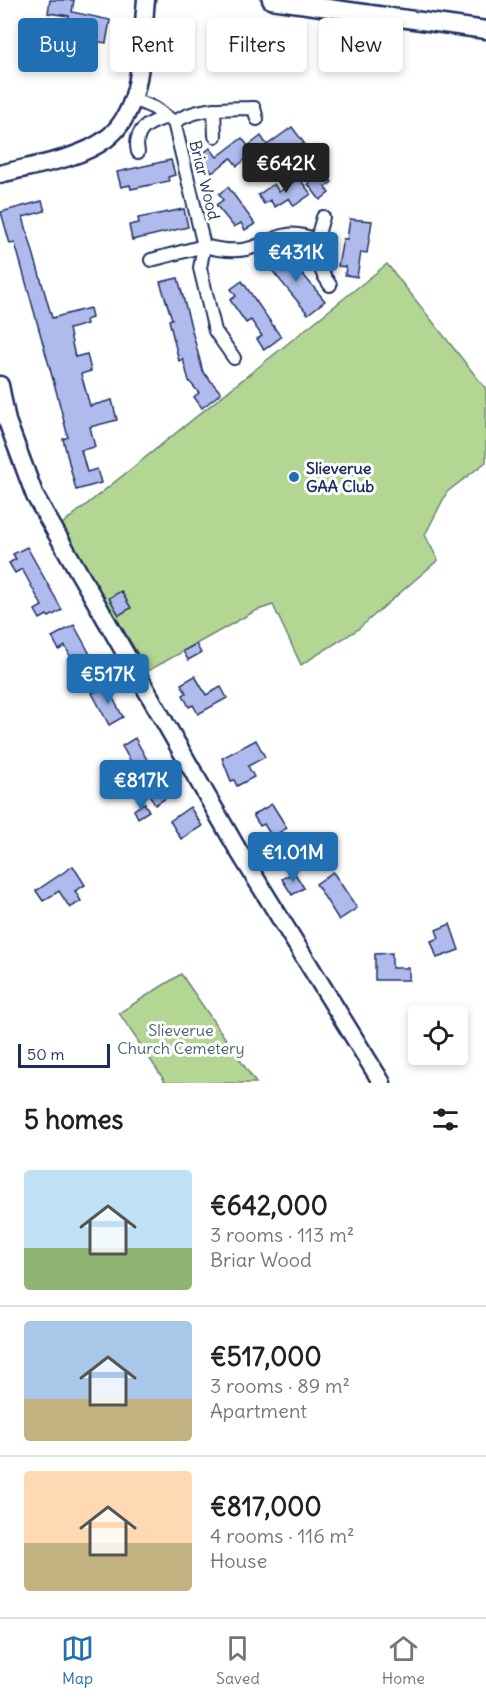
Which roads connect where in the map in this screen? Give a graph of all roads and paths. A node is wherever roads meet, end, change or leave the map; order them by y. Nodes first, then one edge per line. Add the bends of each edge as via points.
1 (146, 0) edge
2 (271, 0) edge
3 (486, 30) edge
4 (133, 99) junction
5 (214, 109) junction
6 (170, 119) junction
7 (257, 119) dead end
8 (214, 136) dead end
9 (138, 152) dead end
10 (0, 174) edge
11 (323, 217) dead end
12 (315, 240) junction
13 (204, 246) junction
14 (151, 260) dead end
15 (330, 285) dead end
16 (234, 358) dead end
17 (0, 385) edge
18 (382, 1083) edge

1 - 4 street
2 - 3 street
4 - 6 street
4 - 10 street via 122,122 106,139 80,153
5 - 6 street, Briar Wood
5 - 7 street, Briar Wood via 254,108
5 - 8 street, Briar Wood
6 - 9 street, Briar Wood via 145,126 138,135
6 - 13 street, Briar Wood
11 - 12 street
12 - 13 street, Briar Wood via 288,233 246,249 223,251
12 - 15 street via 320,270
13 - 14 street, Briar Wood
13 - 16 street, Briar Wood via 200,268 215,331
17 - 18 street via 7,421 35,496 238,850

